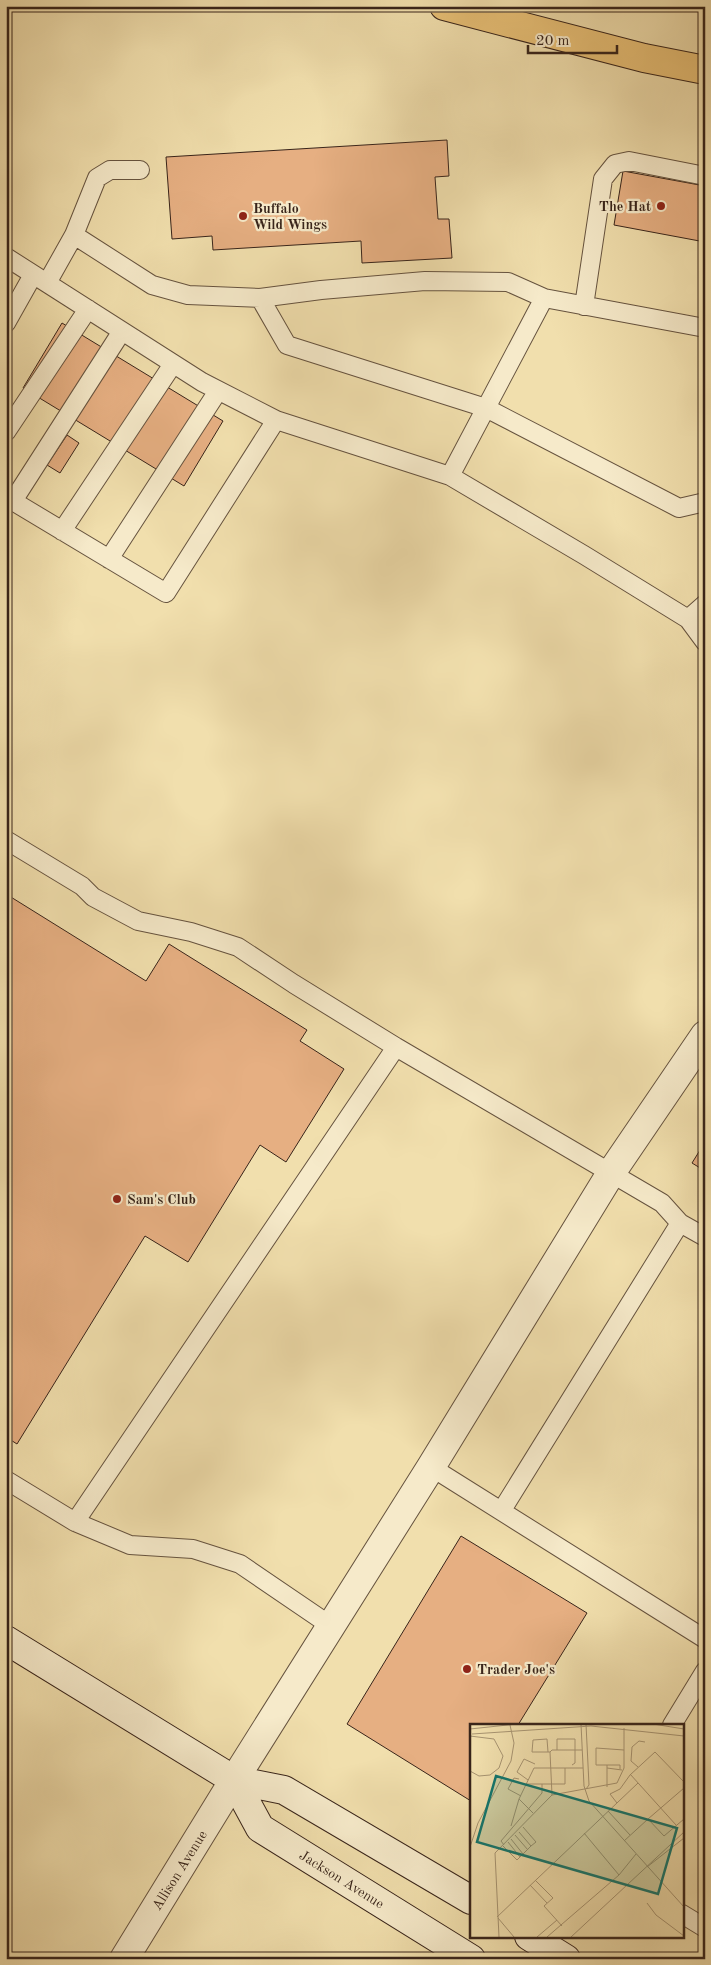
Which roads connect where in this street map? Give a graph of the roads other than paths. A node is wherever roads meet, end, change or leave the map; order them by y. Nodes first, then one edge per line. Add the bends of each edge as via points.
1 (444, 6) edge
2 (705, 70) edge
3 (140, 170) dead end
4 (705, 176) edge
5 (74, 235) junction
6 (6, 257) edge
7 (40, 279) junction
8 (260, 298) junction
9 (544, 298) junction
10 (584, 306) junction
11 (88, 309) junction
12 (6, 322) edge
13 (705, 328) edge
14 (122, 331) junction
15 (173, 364) junction
16 (218, 391) junction
17 (486, 408) junction
18 (276, 420) junction
19 (6, 432) edge
20 (450, 476) junction
21 (10, 499) edge
22 (705, 502) edge
23 (62, 531) junction
24 (109, 559) junction
25 (705, 604) edge
26 (688, 619) junction
27 (705, 642) edge
28 (6, 840) edge
29 (705, 1035) edge
30 (396, 1047) junction
31 (612, 1173) junction
32 (680, 1223) junction
33 (705, 1237) edge
34 (431, 1467) junction
35 (6, 1480) edge
36 (502, 1510) junction
37 (75, 1522) junction
38 (331, 1626) junction
39 (705, 1638) edge
40 (6, 1640) edge
41 (705, 1671) edge
42 (673, 1724) edge
43 (234, 1780) junction
44 (470, 1899) edge
45 (684, 1915) edge
46 (705, 1928) edge
47 (532, 1938) edge
48 (124, 1959) edge
49 (471, 1959) edge
50 (566, 1959) edge

1 - 2 highway via 644,58
3 - 5 lane via 110,170 97,178
4 - 10 lane via 628,160 614,164 603,179
5 - 7 lane
5 - 8 lane via 152,285 188,295
6 - 7 lane
7 - 11 lane
7 - 12 lane
8 - 9 lane via 425,281 508,282
8 - 17 lane via 287,345
9 - 10 lane
9 - 17 lane
10 - 13 lane
11 - 14 lane
11 - 19 lane
14 - 15 lane
14 - 21 lane
15 - 16 lane
15 - 23 lane
16 - 18 lane
16 - 24 lane
17 - 20 lane
17 - 22 lane via 679,508
18 - 20 lane
18 - 24 lane via 166,593
20 - 26 lane
21 - 23 lane
23 - 24 lane
25 - 26 lane
26 - 27 lane
28 - 30 lane via 82,886 93,897 138,921 192,932 238,947
29 - 31 street, Allison Avenue
30 - 31 lane
30 - 37 lane
31 - 32 lane via 662,1203
31 - 34 street, Allison Avenue
32 - 33 lane
32 - 36 lane
34 - 36 lane
34 - 38 street, Allison Avenue
35 - 37 lane
36 - 39 lane
37 - 38 lane via 130,1545 193,1549 240,1564
38 - 43 street, Allison Avenue
40 - 43 street
41 - 42 lane
43 - 44 street via 284,1790
43 - 48 street, Allison Avenue
43 - 49 street, Jackson Avenue via 260,1828
45 - 46 lane
47 - 50 street

